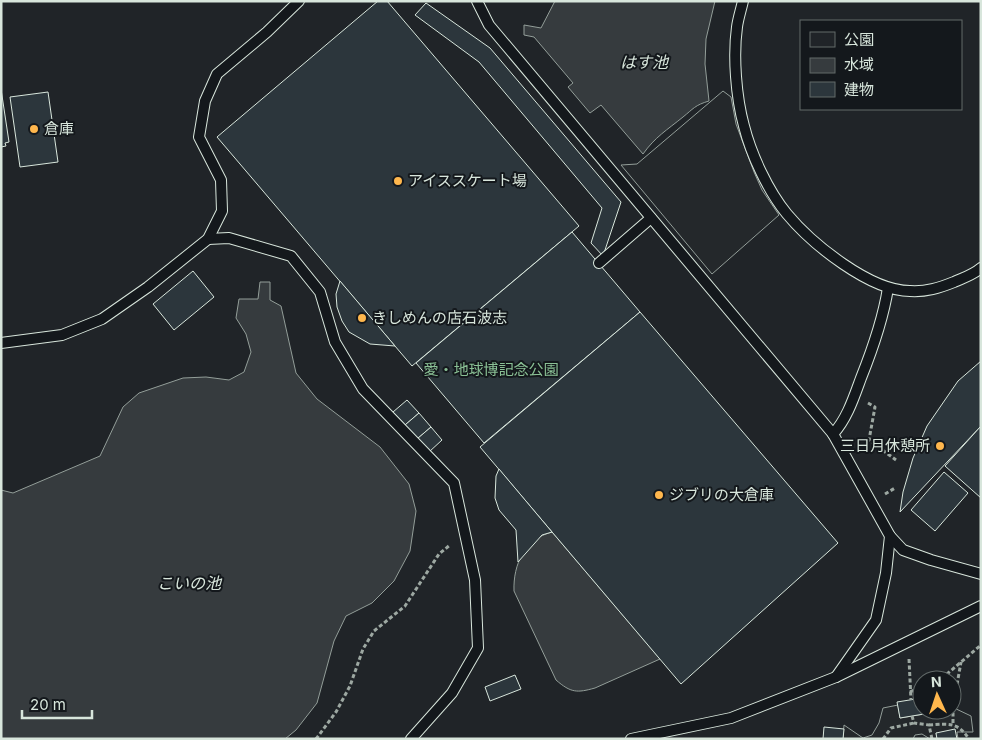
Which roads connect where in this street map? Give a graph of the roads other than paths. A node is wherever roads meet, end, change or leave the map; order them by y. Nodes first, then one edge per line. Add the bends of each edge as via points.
1 (300, 1) edge
2 (477, 1) edge
3 (743, 1) edge
4 (651, 218) junction
5 (208, 239) junction
6 (599, 264) dead end
7 (981, 268) edge
8 (888, 288) junction
9 (1, 343) edge
10 (833, 434) junction
11 (890, 536) junction
12 (981, 574) edge
13 (981, 606) edge
14 (836, 677) junction
15 (411, 739) edge
16 (631, 739) edge

1 - 5 lane via 217,74 205,101 199,137 220,180 222,211
2 - 4 lane via 489,25
3 - 8 lane via 736,28 738,89 744,125 767,182 786,213 810,239 842,264
4 - 6 lane
4 - 10 lane
5 - 9 lane via 102,319 62,335
5 - 15 lane via 229,238 291,256 320,292 335,342 363,389 454,483 474,580 478,648 452,693
7 - 8 lane via 974,274 935,289 909,291
8 - 10 lane via 884,313 856,394 840,427
10 - 11 lane
11 - 12 lane via 903,550
11 - 14 lane via 876,620
13 - 14 lane
14 - 16 lane via 731,718

